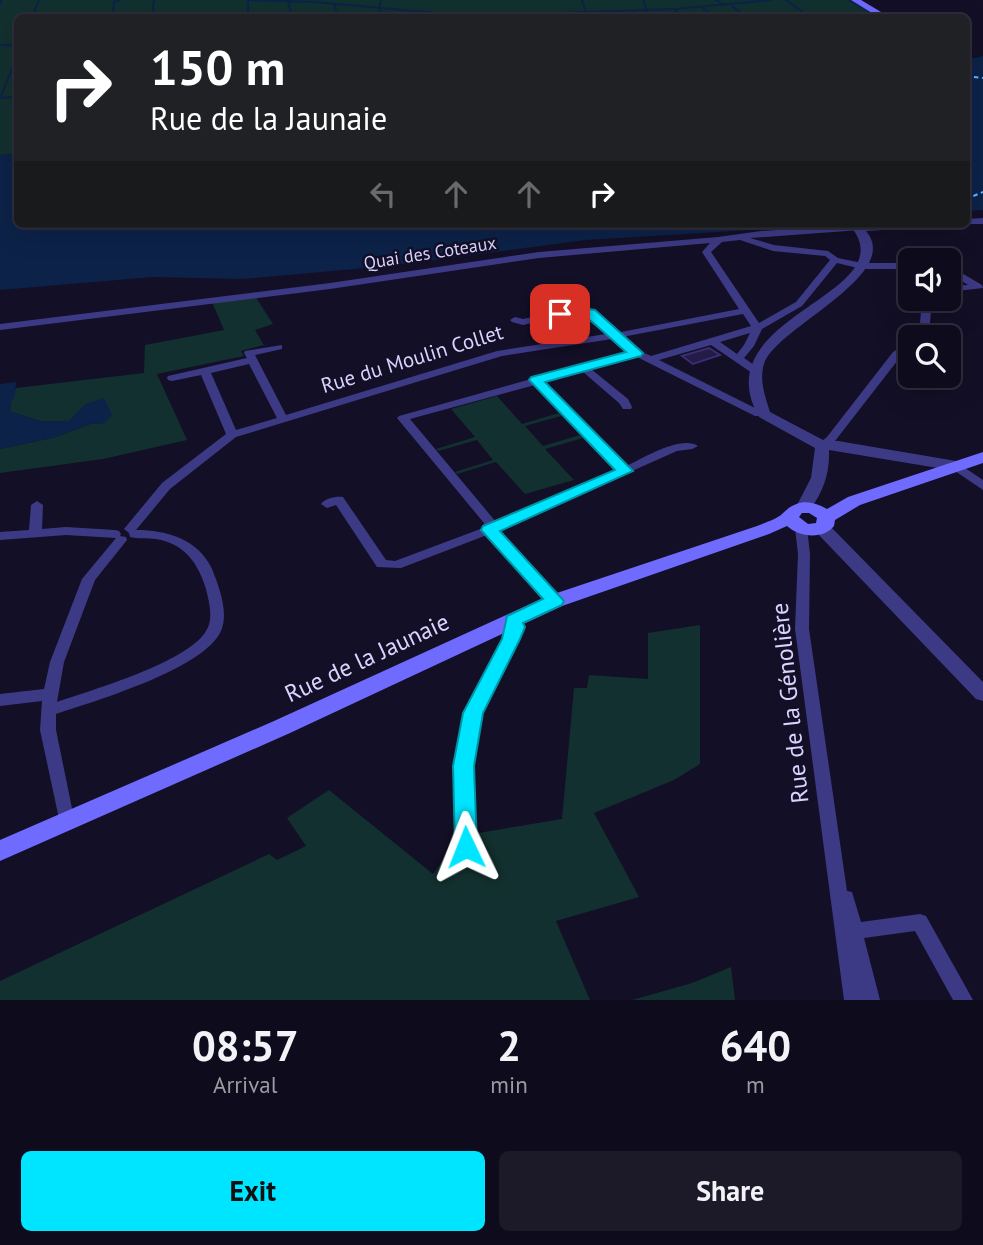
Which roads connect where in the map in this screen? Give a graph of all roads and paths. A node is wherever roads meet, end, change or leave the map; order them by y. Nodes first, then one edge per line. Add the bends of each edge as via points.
1 (855, 0) edge
2 (880, 14) edge
3 (857, 228) joint
4 (740, 237) junction
5 (718, 240) junction
6 (832, 259) junction
7 (862, 266) junction
8 (898, 266) edge
9 (961, 275) edge
10 (981, 287) edge
11 (961, 288) edge
12 (744, 311) junction
13 (514, 320) dead end
14 (0, 327) edge
15 (757, 328) junction
16 (614, 336) junction
17 (712, 341) junction
18 (278, 347) dead end
19 (636, 353) junction
20 (898, 353) edge
21 (737, 359) junction
22 (252, 360) junction
23 (650, 360) junction
24 (584, 368) junction
25 (205, 371) junction
26 (756, 371) junction
27 (173, 378) dead end
28 (536, 380) junction
29 (627, 407) dead end
30 (764, 414) junction
31 (284, 419) junction
32 (232, 435) junction
33 (692, 446) dead end
34 (822, 446) junction
35 (983, 457) edge
36 (956, 466) junction
37 (625, 471) junction
38 (983, 486) edge
39 (327, 504) dead end
40 (37, 505) dead end
41 (809, 519) junction
42 (489, 530) junction
43 (35, 533) junction
44 (125, 534) junction
45 (0, 536) edge
46 (555, 601) junction
47 (513, 620) junction
48 (50, 694) junction
49 (983, 694) edge
50 (0, 700) edge
51 (48, 711) junction
52 (67, 823) junction
53 (466, 847) dead end
54 (0, 851) edge
55 (850, 932) junction
56 (854, 1000) edge
57 (870, 1000) edge
58 (964, 1000) edge

1 - 2 main road
3 - 4 street, Quai des Coteaux
3 - 7 street via 865,237
4 - 5 street, Quai des Coteaux
4 - 6 street via 773,248 828,254
5 - 12 street via 706,252
5 - 14 street, Quai des Coteaux via 507,258 361,282
6 - 7 street
6 - 15 street via 799,304
7 - 8 street
7 - 26 street via 841,288 777,334 761,355
9 - 10 street
10 - 11 street
12 - 15 street
12 - 16 street, Rue du Moulin Collet
13 - 16 street via 585,311
15 - 17 street
15 - 21 street
16 - 19 street
16 - 31 street, Rue du Moulin Collet via 501,353
17 - 21 street
17 - 23 street
18 - 22 street via 251,351
19 - 23 street
19 - 24 street
20 - 34 street
21 - 26 street
22 - 25 street
22 - 31 street
23 - 30 street
24 - 28 street
24 - 29 street
25 - 27 street
25 - 32 street
26 - 30 street via 755,388
28 - 37 street
28 - 42 street via 403,418 490,523
30 - 34 street
31 - 32 street, Rue du Moulin Collet
32 - 44 street, Rue du Moulin Collet via 166,486
33 - 37 street via 674,447
34 - 36 street
34 - 41 street via 823,461
35 - 36 main road, Rue de la Jaunaie
36 - 38 street
36 - 41 main road, Rue de la Jaunaie
37 - 42 street
39 - 42 street via 339,500 382,564 388,565
40 - 43 street
41 - 46 main road, Rue de la Jaunaie via 763,530
41 - 49 street
41 - 55 street, Rue de la Génolière via 802,629 831,845
42 - 46 street
43 - 44 street
43 - 45 street
44 - 48 street, Rue du Moulin Collet via 89,579 57,662
44 - 51 street via 177,540 203,561 216,603 214,634 180,661
46 - 47 main road, Rue de la Jaunaie
47 - 52 main road, Rue de la Jaunaie
47 - 53 street via 516,627 473,713 467,736 463,766
48 - 50 street
48 - 51 street, Rue du Moulin Collet
51 - 52 street, Rue du Moulin Collet
52 - 54 main road, Rue de la Jaunaie
55 - 56 street, Rue de la Génolière
55 - 57 street, Rue de la Génolière
55 - 58 street via 920,922

